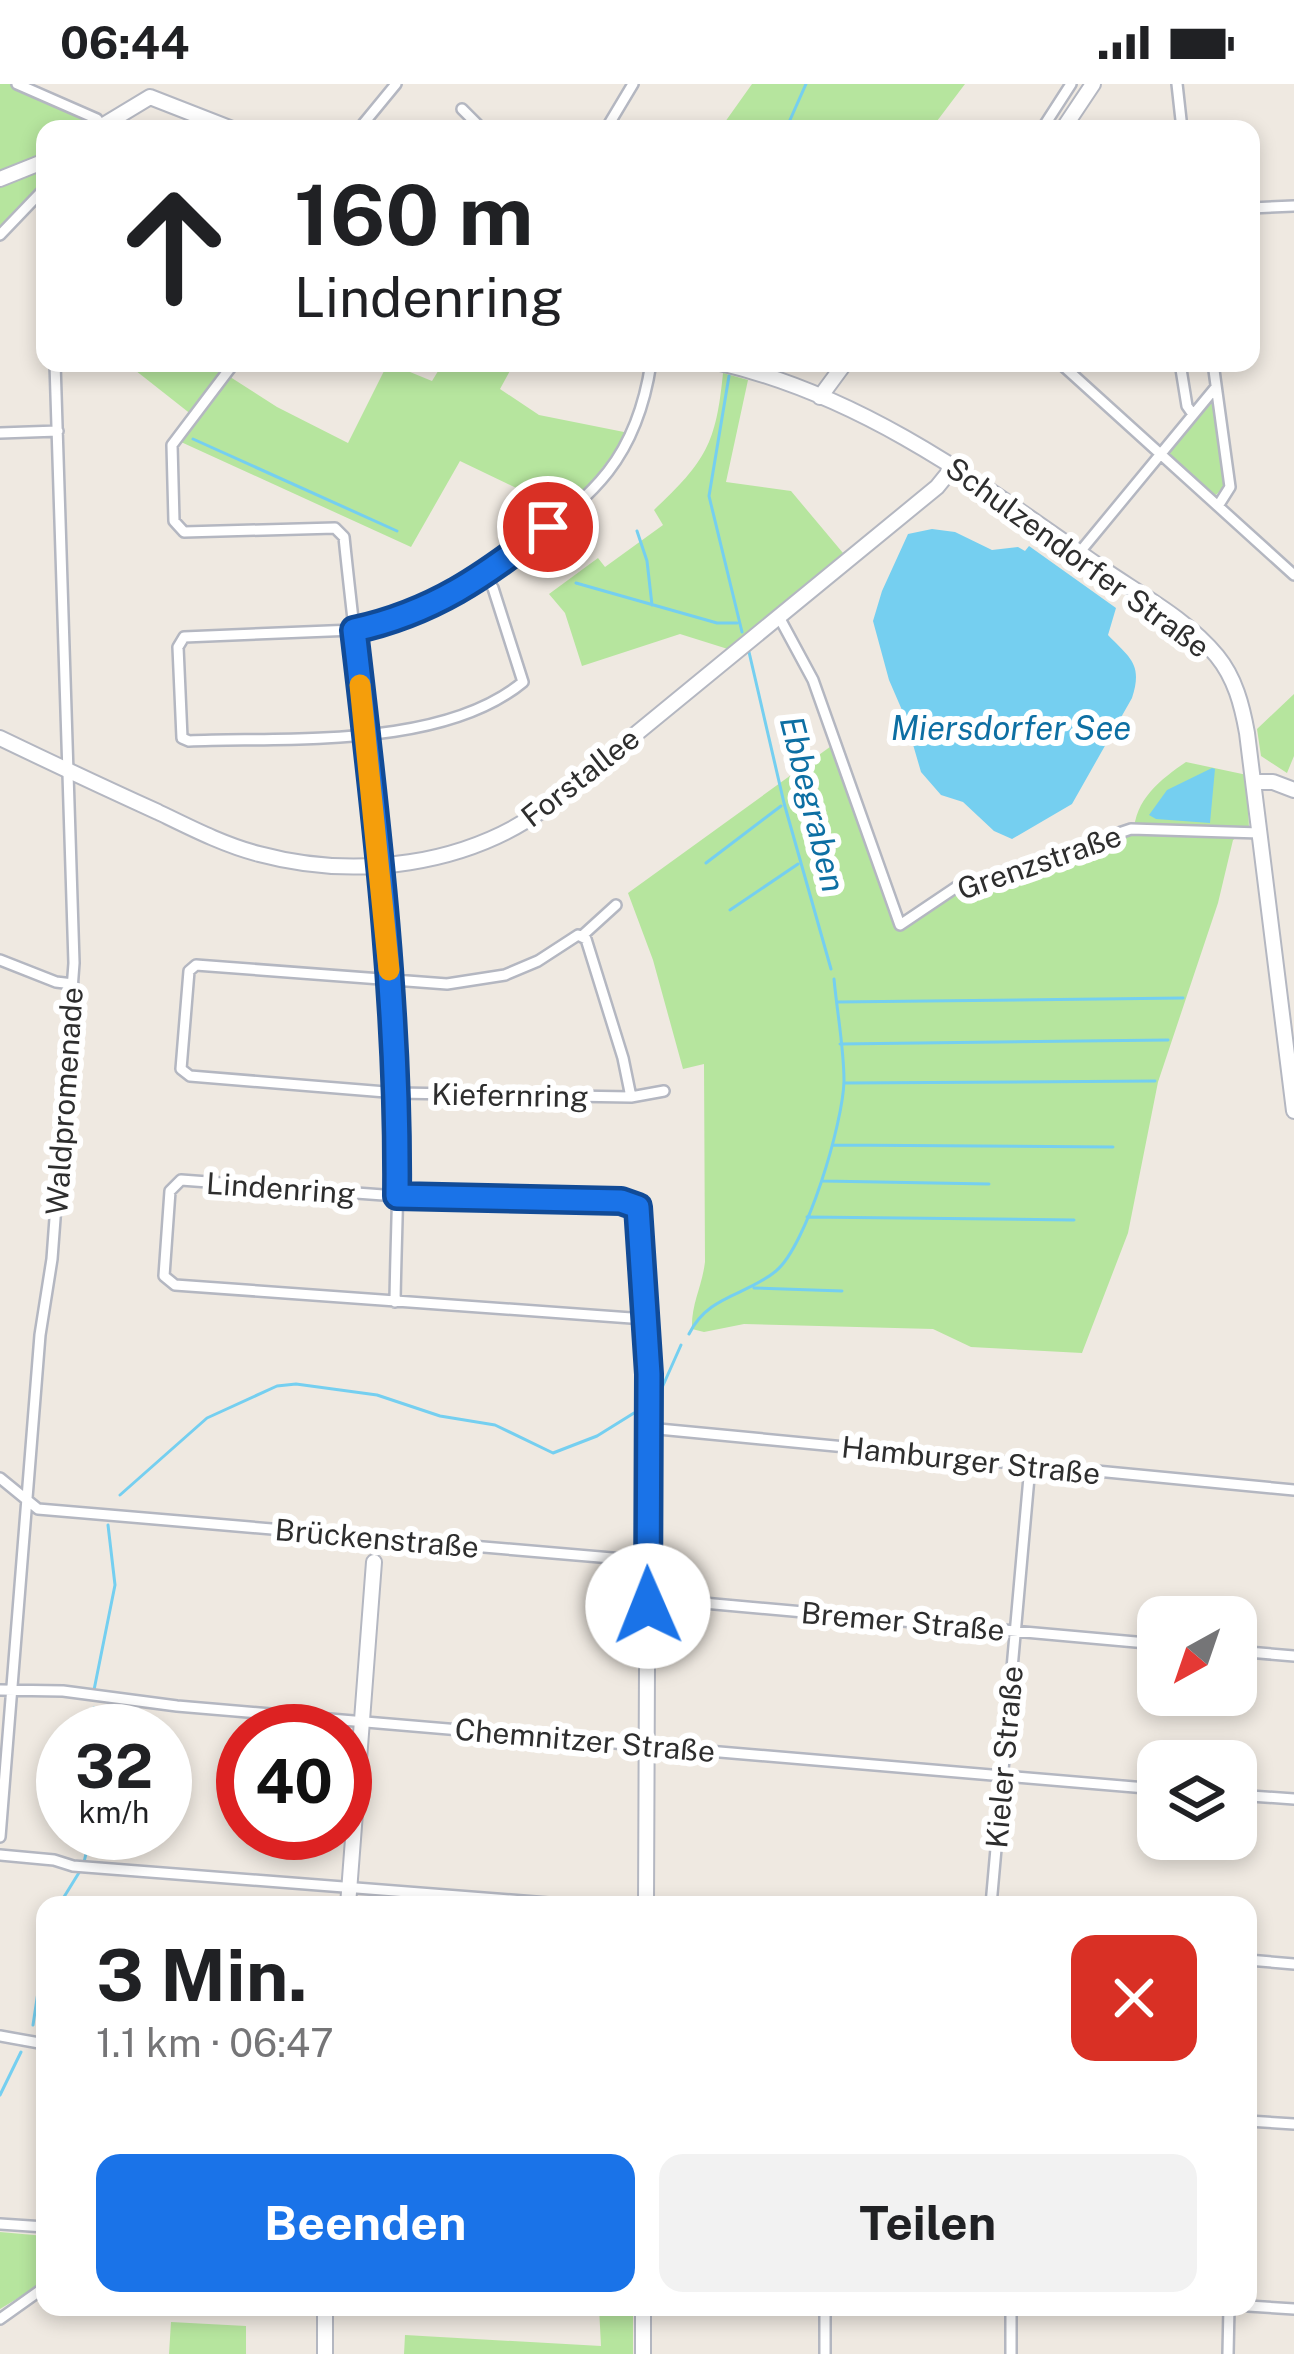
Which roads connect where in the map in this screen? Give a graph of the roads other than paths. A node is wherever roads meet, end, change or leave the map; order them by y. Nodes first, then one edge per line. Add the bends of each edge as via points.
1 (17, 84) edge
2 (396, 84) edge
3 (633, 84) edge
4 (1071, 84) edge
5 (1093, 84) edge
6 (1177, 84) edge
7 (156, 91) edge
8 (462, 110) dead end
9 (97, 120) edge
10 (112, 120) edge
11 (205, 120) edge
12 (366, 120) edge
13 (473, 120) edge
14 (611, 120) edge
15 (1048, 120) edge
16 (1069, 120) edge
17 (1181, 120) edge
18 (36, 165) edge
19 (0, 179) edge
20 (36, 197) edge
21 (1294, 206) edge
22 (1260, 208) edge
23 (0, 235) edge
24 (55, 372) edge
25 (227, 372) edge
26 (649, 372) edge
27 (746, 372) edge
28 (838, 372) edge
29 (1070, 372) edge
30 (1181, 372) edge
31 (1214, 372) edge
32 (1216, 387) junction
33 (820, 397) junction
34 (1192, 412) junction
35 (58, 431) junction
36 (0, 433) edge
37 (1159, 453) junction
38 (954, 466) junction
39 (1218, 506) junction
40 (1079, 553) junction
41 (1294, 575) edge
42 (485, 577) junction
43 (779, 616) junction
44 (354, 630) junction
45 (366, 734) junction
46 (0, 738) edge
47 (70, 772) junction
48 (1254, 782) junction
49 (1294, 790) edge
50 (1260, 833) junction
51 (380, 865) junction
52 (616, 905) dead end
53 (583, 935) junction
54 (0, 960) edge
55 (390, 980) junction
56 (73, 984) junction
57 (664, 1091) dead end
58 (398, 1093) junction
59 (631, 1096) junction
60 (1294, 1112) edge
61 (397, 1196) junction
62 (395, 1302) junction
63 (645, 1319) junction
64 (648, 1428) junction
65 (1030, 1466) junction
66 (0, 1478) edge
67 (1294, 1490) edge
68 (28, 1503) junction
69 (376, 1538) junction
70 (647, 1561) junction
71 (374, 1562) joint
72 (648, 1598) junction
73 (1016, 1631) junction
74 (3, 1635) dead end
75 (16, 1638) junction
76 (1137, 1642) edge
77 (1257, 1653) edge
78 (1294, 1656) edge
79 (6, 1689) edge
80 (362, 1704) edge
81 (216, 1709) edge
82 (372, 1723) edge
83 (648, 1747) junction
84 (1002, 1775) junction
85 (1137, 1787) edge
86 (1257, 1796) edge
87 (1294, 1799) edge
88 (0, 1837) edge
89 (0, 1855) edge
90 (352, 1860) edge
91 (340, 1896) edge
92 (349, 1896) edge
93 (646, 1896) edge
94 (992, 1896) edge
95 (1257, 1961) edge
96 (1294, 1964) edge
97 (0, 2036) edge
98 (36, 2043) edge
99 (1257, 2122) edge
100 (1294, 2124) edge
101 (0, 2224) edge
102 (36, 2227) edge
103 (36, 2293) edge
104 (1257, 2307) edge
105 (1294, 2309) edge
106 (325, 2316) edge
107 (644, 2316) edge
108 (825, 2316) edge
109 (1011, 2316) edge
110 (1229, 2316) edge
111 (0, 2319) edge
112 (325, 2354) edge
113 (643, 2354) edge
114 (825, 2354) edge
115 (1011, 2354) edge
116 (1228, 2354) edge

1 - 9 street
2 - 12 street
3 - 14 street
4 - 15 street
5 - 16 street
6 - 17 street
7 - 10 street
7 - 11 street
8 - 13 street
18 - 19 street
20 - 23 street
21 - 22 street
24 - 35 street, Waldpromenade
25 - 44 street via 172,446 177,529 341,531
26 - 42 street via 640,418 604,480
27 - 33 street, Schulzendorfer Straße
28 - 33 street
29 - 37 street
30 - 34 street
31 - 32 street
32 - 34 street
32 - 39 street via 1230,487
33 - 38 street, Schulzendorfer Straße
34 - 37 street
35 - 36 street
35 - 47 street, Waldpromenade
37 - 39 street
37 - 40 street
38 - 40 street, Schulzendorfer Straße
38 - 43 street, Forstallee
39 - 41 street
40 - 48 street, Schulzendorfer Straße via 1217,656 1240,699
42 - 44 street via 426,608
42 - 45 street via 523,682 464,713
43 - 50 street, Grenzstraße via 813,680 900,925 955,888 1131,829
43 - 51 street, Forstallee via 518,826 458,854
44 - 45 street
44 - 45 street via 184,638 181,735 189,742
45 - 51 street
46 - 47 street, Forstallee
47 - 51 street, Forstallee via 260,855
47 - 56 street, Waldpromenade
48 - 49 street
48 - 50 street, Schulzendorfer Straße
50 - 60 street, Schulzendorfer Straße
51 - 55 street
52 - 53 street, Kiefernring
53 - 55 street, Kiefernring via 490,979
53 - 59 street, Kiefernring
54 - 56 street
55 - 58 street
55 - 58 street, Kiefernring via 196,964 189,970 181,1069
56 - 68 street, Waldpromenade
57 - 59 street, Kiefernring
58 - 59 street, Kiefernring
58 - 61 street
61 - 62 street
61 - 62 street, Lindenring via 181,1180 170,1191 164,1276 175,1285
61 - 63 street, Lindenring via 638,1207
62 - 63 street, Lindenring
63 - 64 street, Lindenring
64 - 65 street, Hamburger Straße
64 - 70 street
65 - 67 street, Hamburger Straße
65 - 73 street, Kieler Straße
66 - 68 street
68 - 69 street, Brückenstraße
68 - 75 street, Waldpromenade
69 - 70 street, Brückenstraße
69 - 71 street
70 - 72 street
71 - 80 street
72 - 73 street, Bremer Straße
72 - 83 street
73 - 76 street, Bremer Straße
73 - 84 street, Kieler Straße
74 - 75 street
75 - 79 street, Waldpromenade
77 - 78 street
79 - 81 street, Chemnitzer Straße
79 - 88 street, Waldpromenade
82 - 83 street, Chemnitzer Straße
83 - 84 street, Chemnitzer Straße
83 - 93 street
84 - 85 street, Chemnitzer Straße
84 - 94 street, Kieler Straße
86 - 87 street
89 - 91 street
90 - 92 street
95 - 96 street
97 - 98 street
99 - 100 street
101 - 102 street
103 - 111 street
104 - 105 street
106 - 112 street
107 - 113 street
108 - 114 street
109 - 115 street
110 - 116 street

